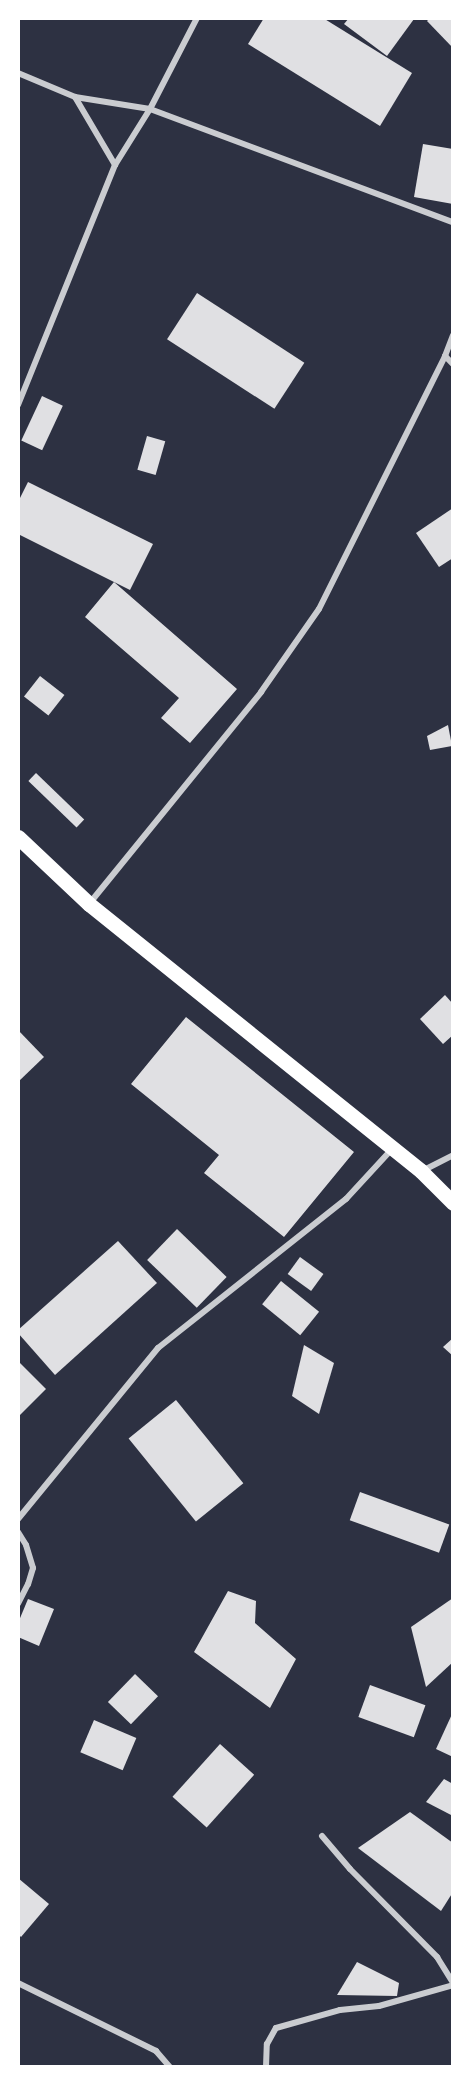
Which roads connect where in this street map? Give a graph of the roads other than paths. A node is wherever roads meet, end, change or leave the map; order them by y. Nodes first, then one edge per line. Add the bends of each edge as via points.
1 (197, 18) edge
2 (18, 73) edge
3 (75, 97) junction
4 (150, 109) junction
5 (115, 165) junction
6 (453, 222) edge
7 (453, 335) edge
8 (445, 356) junction
9 (453, 364) edge
10 (18, 405) edge
11 (18, 837) edge
12 (89, 904) junction
13 (392, 1148) junction
14 (453, 1155) edge
15 (421, 1171) junction
16 (453, 1203) edge
17 (18, 1519) edge
18 (18, 1532) edge
19 (18, 1604) edge
20 (322, 1836) dead end
21 (18, 1983) edge
22 (453, 1984) edge
23 (170, 2067) edge
24 (266, 2067) edge

1 - 4 street
2 - 3 street
3 - 4 street
3 - 5 street
4 - 5 street
4 - 6 street
5 - 10 street
7 - 8 street
8 - 9 street
8 - 12 street via 319,609 261,692
11 - 12 main road
12 - 13 main road
13 - 15 main road
13 - 17 street via 346,1198 158,1348
14 - 15 street
15 - 16 main road
18 - 19 street via 33,1568
20 - 22 street via 437,1957
21 - 23 street via 156,2051
22 - 24 street via 379,2006 340,2010 276,2028 267,2044

